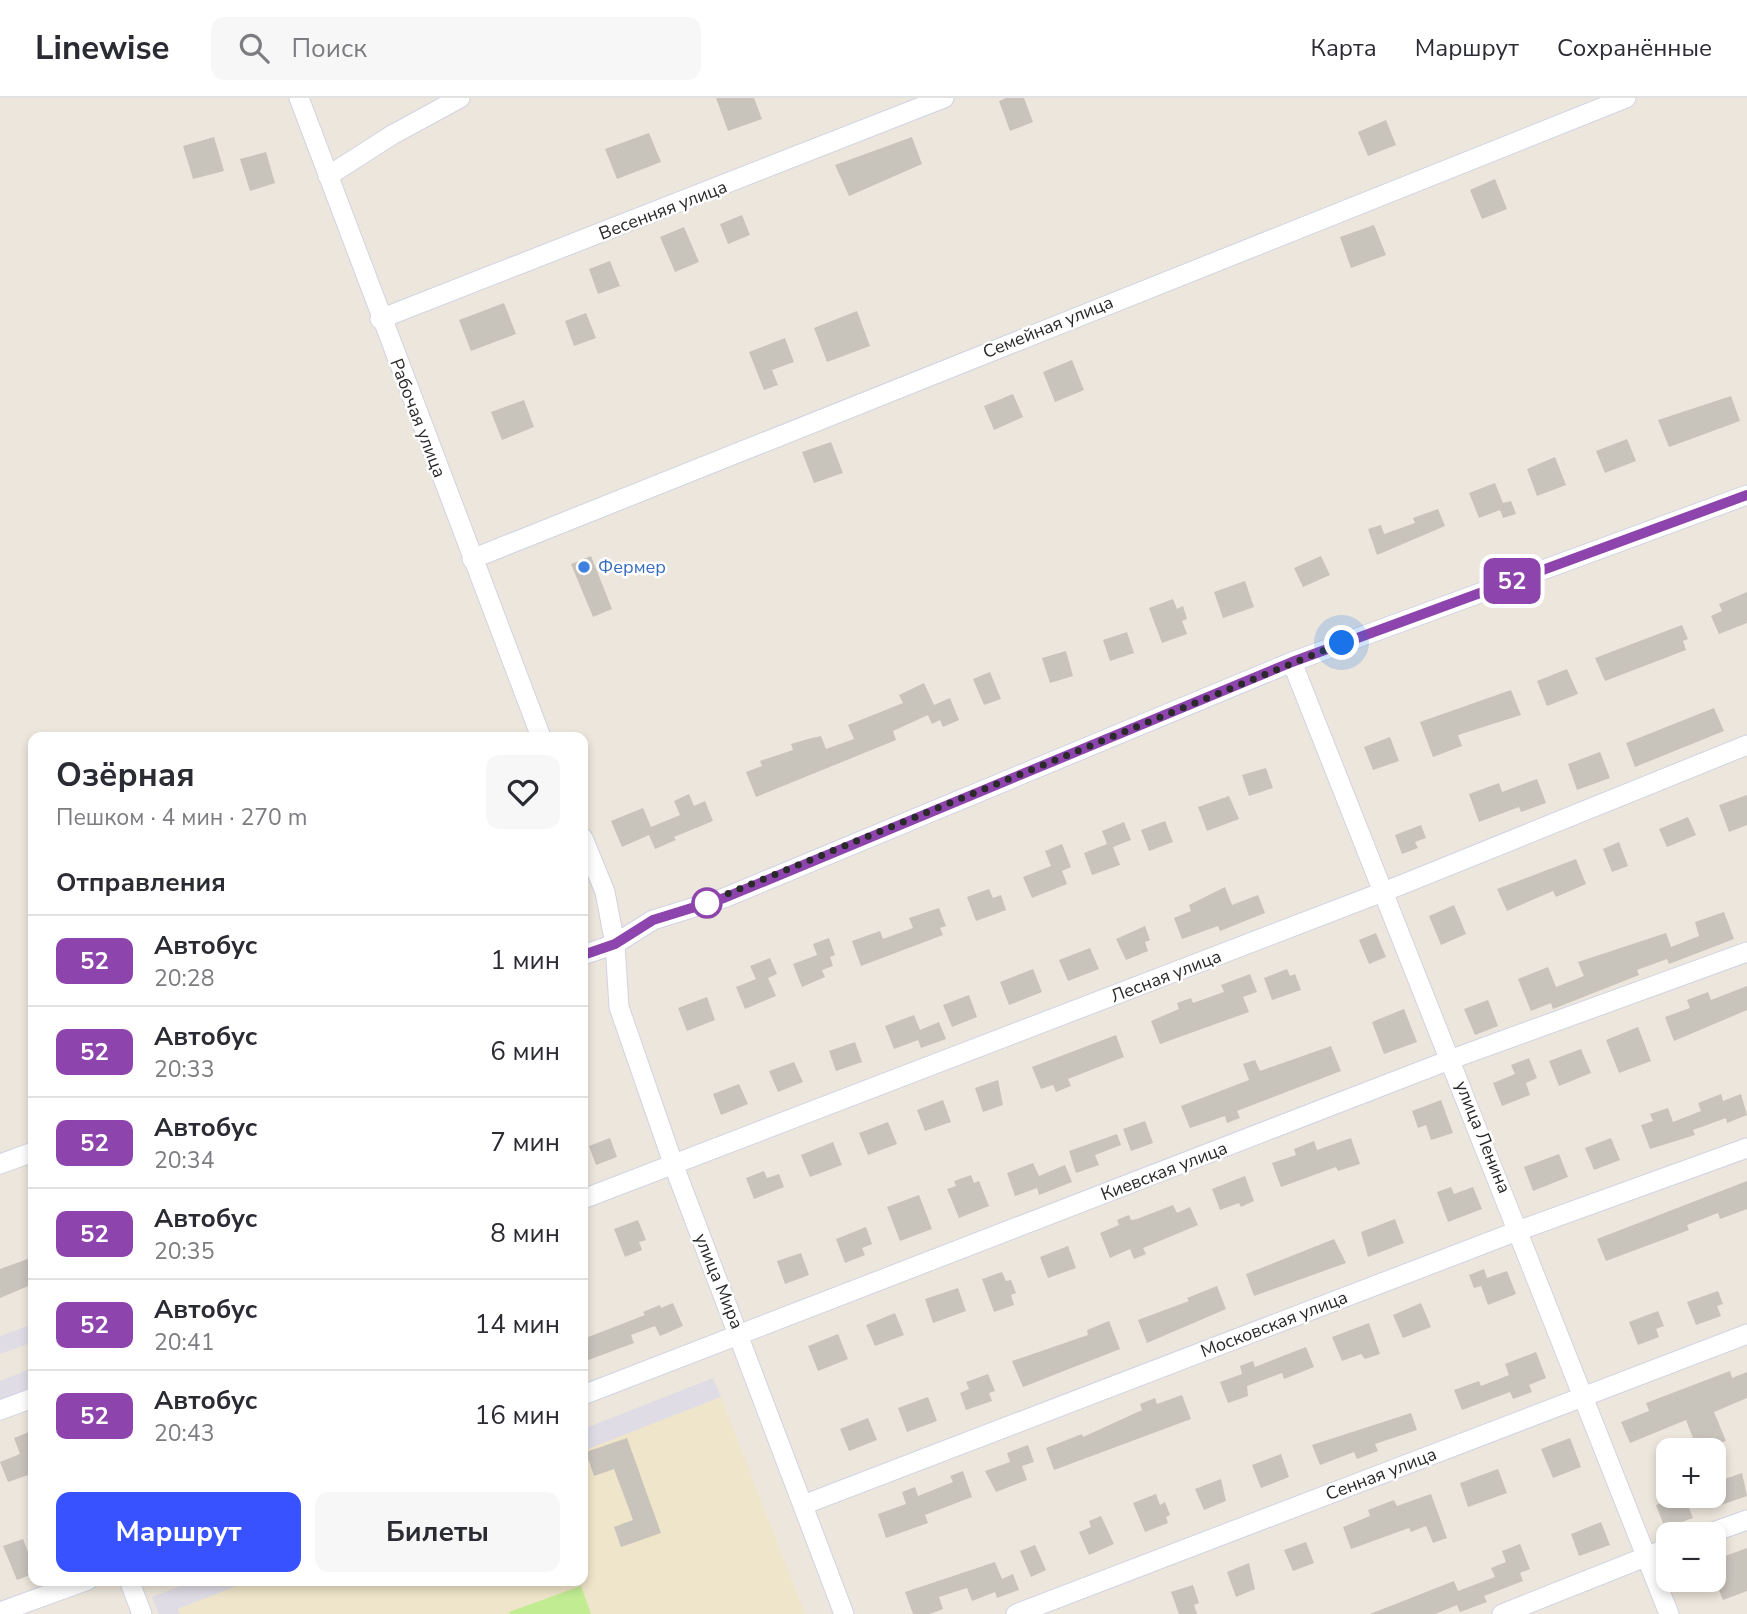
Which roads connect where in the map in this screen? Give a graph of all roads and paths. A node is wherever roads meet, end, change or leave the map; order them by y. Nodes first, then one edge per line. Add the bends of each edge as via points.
1 (299, 98) edge
2 (460, 98) edge
3 (944, 98) edge
4 (1626, 98) edge
5 (328, 176) junction
6 (380, 319) junction
7 (1747, 495) edge
8 (472, 559) junction
9 (1292, 662) junction
10 (539, 732) edge
11 (1747, 745) edge
12 (588, 850) edge
13 (1385, 891) junction
14 (615, 944) junction
15 (1747, 952) edge
16 (588, 953) edge
17 (1452, 1059) junction
18 (1747, 1148) edge
19 (28, 1154) edge
20 (0, 1164) edge
21 (674, 1167) junction
22 (588, 1197) edge
23 (1520, 1230) junction
24 (1747, 1334) edge
25 (741, 1336) junction
26 (588, 1393) edge
27 (1584, 1396) junction
28 (28, 1400) edge
29 (0, 1410) edge
30 (803, 1505) junction
31 (1747, 1520) edge
32 (1726, 1528) edge
33 (1656, 1552) edge
34 (1646, 1556) junction
35 (72, 1586) edge
36 (132, 1586) edge
37 (0, 1612) edge
38 (142, 1614) edge
39 (844, 1614) edge
40 (1016, 1614) edge
41 (1502, 1614) edge
42 (1670, 1614) edge

1 - 5 street, Рабочая улица
2 - 5 street
3 - 6 street, Весенняя улица
4 - 8 street, Семейная улица
5 - 6 street, Рабочая улица
6 - 8 street, Рабочая улица
7 - 9 street
8 - 10 street, Рабочая улица
9 - 13 street, улица Ленина
9 - 14 street via 724,898 653,920
11 - 13 street, Лесная улица
12 - 14 street via 605,892
13 - 17 street, улица Ленина
13 - 21 street, Лесная улица
14 - 16 street
14 - 21 street, улица Мира via 619,1007
15 - 17 street, Киевская улица
17 - 23 street, улица Ленина
17 - 25 street, Киевская улица
18 - 23 street, Московская улица
19 - 20 street
21 - 22 street, Лесная улица
21 - 25 street, улица Мира
23 - 27 street, улица Ленина
23 - 30 street, Московская улица
24 - 27 street, Сенная улица
25 - 26 street, Киевская улица
25 - 30 street, улица Мира
27 - 34 street, улица Ленина
27 - 40 street, Сенная улица
28 - 29 street
30 - 39 street, улица Мира
31 - 32 street
33 - 34 street
34 - 41 street
34 - 42 street, улица Ленина
35 - 37 street
36 - 38 street

